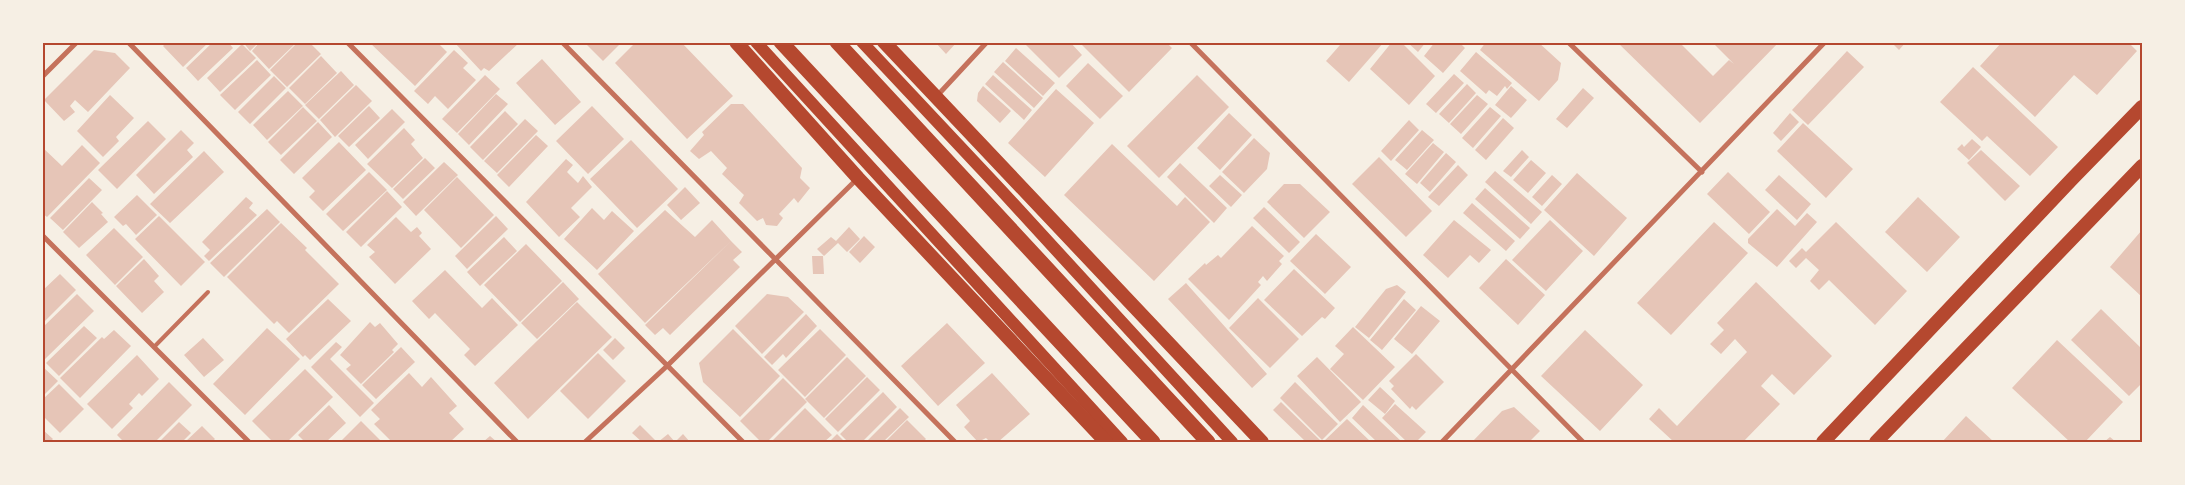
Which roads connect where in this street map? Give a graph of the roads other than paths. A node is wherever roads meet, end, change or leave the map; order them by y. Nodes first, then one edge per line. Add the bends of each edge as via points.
1 (77, 42) edge
2 (128, 42) edge
3 (347, 42) edge
4 (562, 42) edge
5 (736, 42) edge
6 (756, 42) edge
7 (781, 42) edge
8 (837, 42) edge
9 (862, 42) edge
10 (884, 42) edge
11 (987, 42) edge
12 (1190, 42) edge
13 (1568, 42) edge
14 (1825, 42) edge
15 (42, 77) edge
16 (935, 99) junction
17 (2142, 107) edge
18 (2142, 166) edge
19 (1702, 172) junction
20 (858, 178) junction
21 (42, 235) edge
22 (777, 260) junction
23 (208, 292) dead end
24 (154, 347) junction
25 (667, 366) junction
26 (1512, 369) junction
27 (249, 442) edge
28 (517, 442) edge
29 (585, 442) edge
30 (743, 442) edge
31 (955, 442) edge
32 (1106, 442) edge
33 (1122, 442) edge
34 (1153, 442) edge
35 (1208, 442) edge
36 (1232, 442) edge
37 (1262, 442) edge
38 (1442, 442) edge
39 (1583, 442) edge
40 (1823, 442) edge
41 (1876, 442) edge

1 - 15 street
2 - 28 street
3 - 25 street
4 - 22 street
5 - 20 highway
6 - 33 main road
7 - 34 highway
8 - 35 highway
9 - 36 main road
10 - 16 highway
11 - 16 street
12 - 26 street
13 - 19 street
14 - 19 street
16 - 37 highway
17 - 40 highway
18 - 41 highway
19 - 26 street
20 - 22 street
20 - 32 highway
21 - 24 street
22 - 25 street
22 - 31 street
23 - 24 lane
24 - 27 street
25 - 29 street
25 - 30 street
26 - 38 street
26 - 39 street

